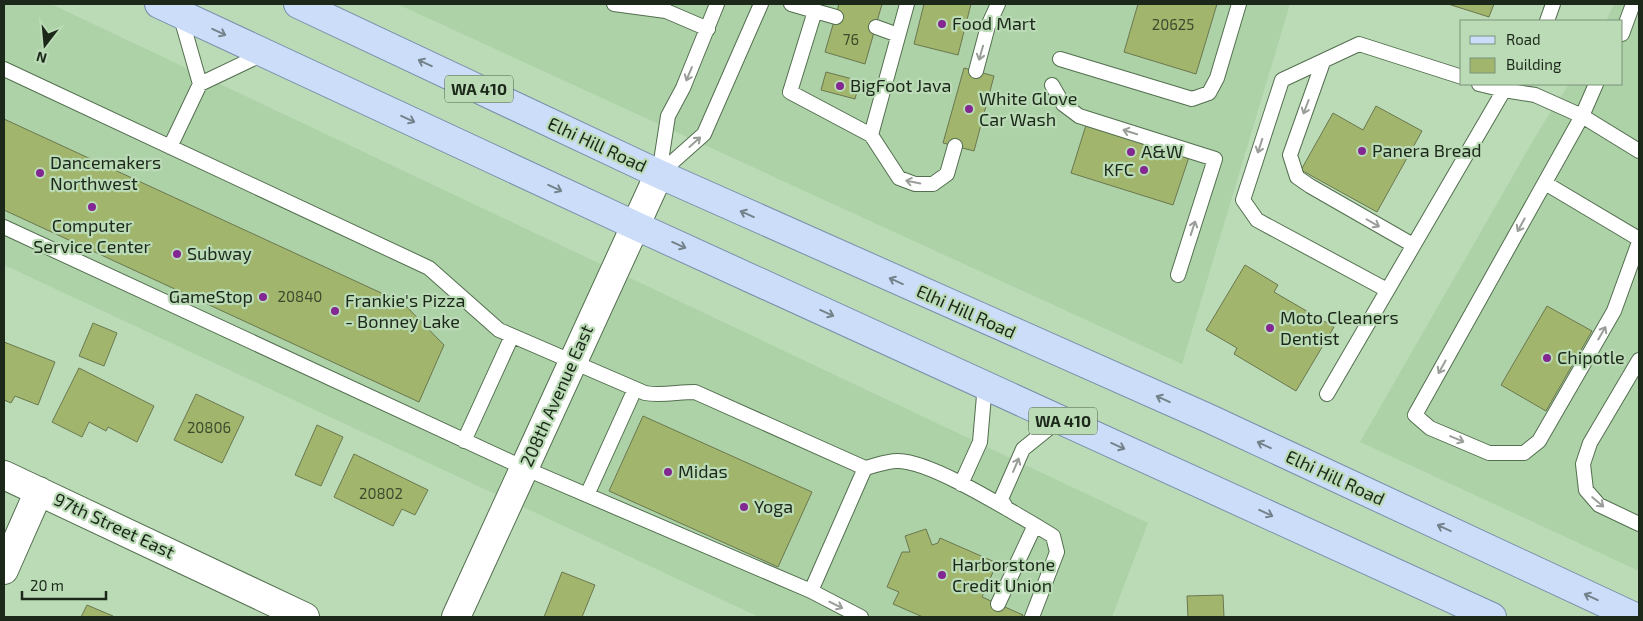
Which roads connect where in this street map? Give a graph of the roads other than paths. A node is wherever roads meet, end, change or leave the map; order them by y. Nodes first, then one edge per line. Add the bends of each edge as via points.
1 (298, 4) edge
2 (614, 4) edge
3 (717, 4) edge
4 (761, 4) edge
5 (791, 4) edge
6 (907, 4) edge
7 (998, 4) edge
8 (1240, 4) edge
9 (1553, 4) edge
10 (1633, 4) edge
11 (170, 9) edge
12 (815, 11) junction
13 (836, 17) dead end
14 (1547, 20) edge
15 (876, 27) dead end
16 (708, 30) junction
17 (1623, 31) edge
18 (898, 35) junction
19 (265, 53) junction
20 (1060, 59) dead end
21 (1323, 62) junction
22 (4, 69) edge
23 (976, 71) dead end
24 (1460, 76) edge
25 (200, 84) junction
26 (1052, 85) dead end
27 (1483, 85) edge
28 (1596, 85) edge
29 (1504, 90) junction
30 (1582, 116) junction
31 (871, 135) junction
32 (955, 146) dead end
33 (170, 147) junction
34 (1639, 151) edge
35 (659, 174) junction
36 (1545, 182) junction
37 (634, 225) junction
38 (4, 227) edge
39 (1639, 240) edge
40 (1413, 245) junction
41 (1178, 275) dead end
42 (1388, 290) junction
43 (512, 336) junction
44 (1639, 360) edge
45 (572, 362) junction
46 (984, 384) junction
47 (635, 389) junction
48 (1327, 394) dead end
49 (1059, 420) junction
50 (464, 441) junction
51 (524, 468) junction
52 (865, 468) junction
53 (4, 475) edge
54 (960, 484) junction
55 (39, 491) junction
56 (587, 495) junction
57 (1008, 509) junction
58 (1639, 524) edge
59 (1035, 525) junction
60 (4, 570) edge
61 (811, 591) junction
62 (998, 604) dead end
63 (305, 617) edge
64 (456, 617) edge
65 (861, 617) edge
66 (1032, 617) edge
67 (1492, 617) edge
68 (1635, 617) edge

35 -> 1 main road, Elhi Hill Road / WA 410
2 - 16 lane via 666,12
3 - 16 lane
35 -> 4 lane via 704,134
5 - 12 lane
6 - 18 lane
7 -> 23 lane via 988,26
8 - 20 lane via 1217,78 1209,93 1192,99
9 - 14 lane
10 - 17 lane
11 -> 19 main road, WA 410
11 - 25 lane
12 - 13 lane
12 - 31 lane via 790,92
15 - 18 lane
16 -> 35 lane via 668,116
18 - 31 lane
19 - 25 lane
19 -> 37 main road, WA 410
21 - 24 lane via 1358,44
21 -> 40 lane via 1290,155 1297,177
21 -> 42 lane via 1282,80 1243,200 1257,220
22 - 33 lane
25 - 33 lane
41 -> 26 lane via 1215,159 1079,116 1063,104
27 - 29 lane
28 - 30 lane
29 - 30 lane via 1534,95
29 - 40 lane
30 - 34 lane
30 - 36 lane
32 -> 31 lane via 947,174 933,184 915,184 899,178
33 - 43 lane via 429,268 499,330
35 - 37 street, 208th Avenue East
68 -> 35 main road, Elhi Hill Road / WA 410 via 1208,418
36 - 39 lane
36 -> 39 lane via 1415,415 1430,428 1489,453 1524,454 1539,441 1614,311
37 - 45 street, 208th Avenue East
37 -> 46 main road, WA 410
38 - 50 lane
40 - 42 lane
42 - 48 lane
43 - 45 lane
43 - 50 lane
44 -> 58 lane via 1590,443 1583,464 1586,490 1599,505
45 - 47 lane
45 - 51 street, 208th Avenue East
46 - 49 main road, WA 410
46 - 54 lane via 980,442
47 - 52 lane via 658,396 671,392 695,392
47 - 56 lane
57 -> 49 lane via 1001,499 1023,449
49 -> 67 main road, WA 410
50 - 51 lane
51 - 56 lane
51 - 64 street, 208th Avenue East
52 - 54 lane via 898,460 914,463
52 - 61 lane
53 - 55 street, 97th Street East
54 - 57 lane
55 - 60 street
55 - 63 street, 97th Street East
56 - 61 lane
57 - 59 lane
59 - 62 lane
59 - 66 lane via 1053,536 1057,552
61 -> 65 lane

